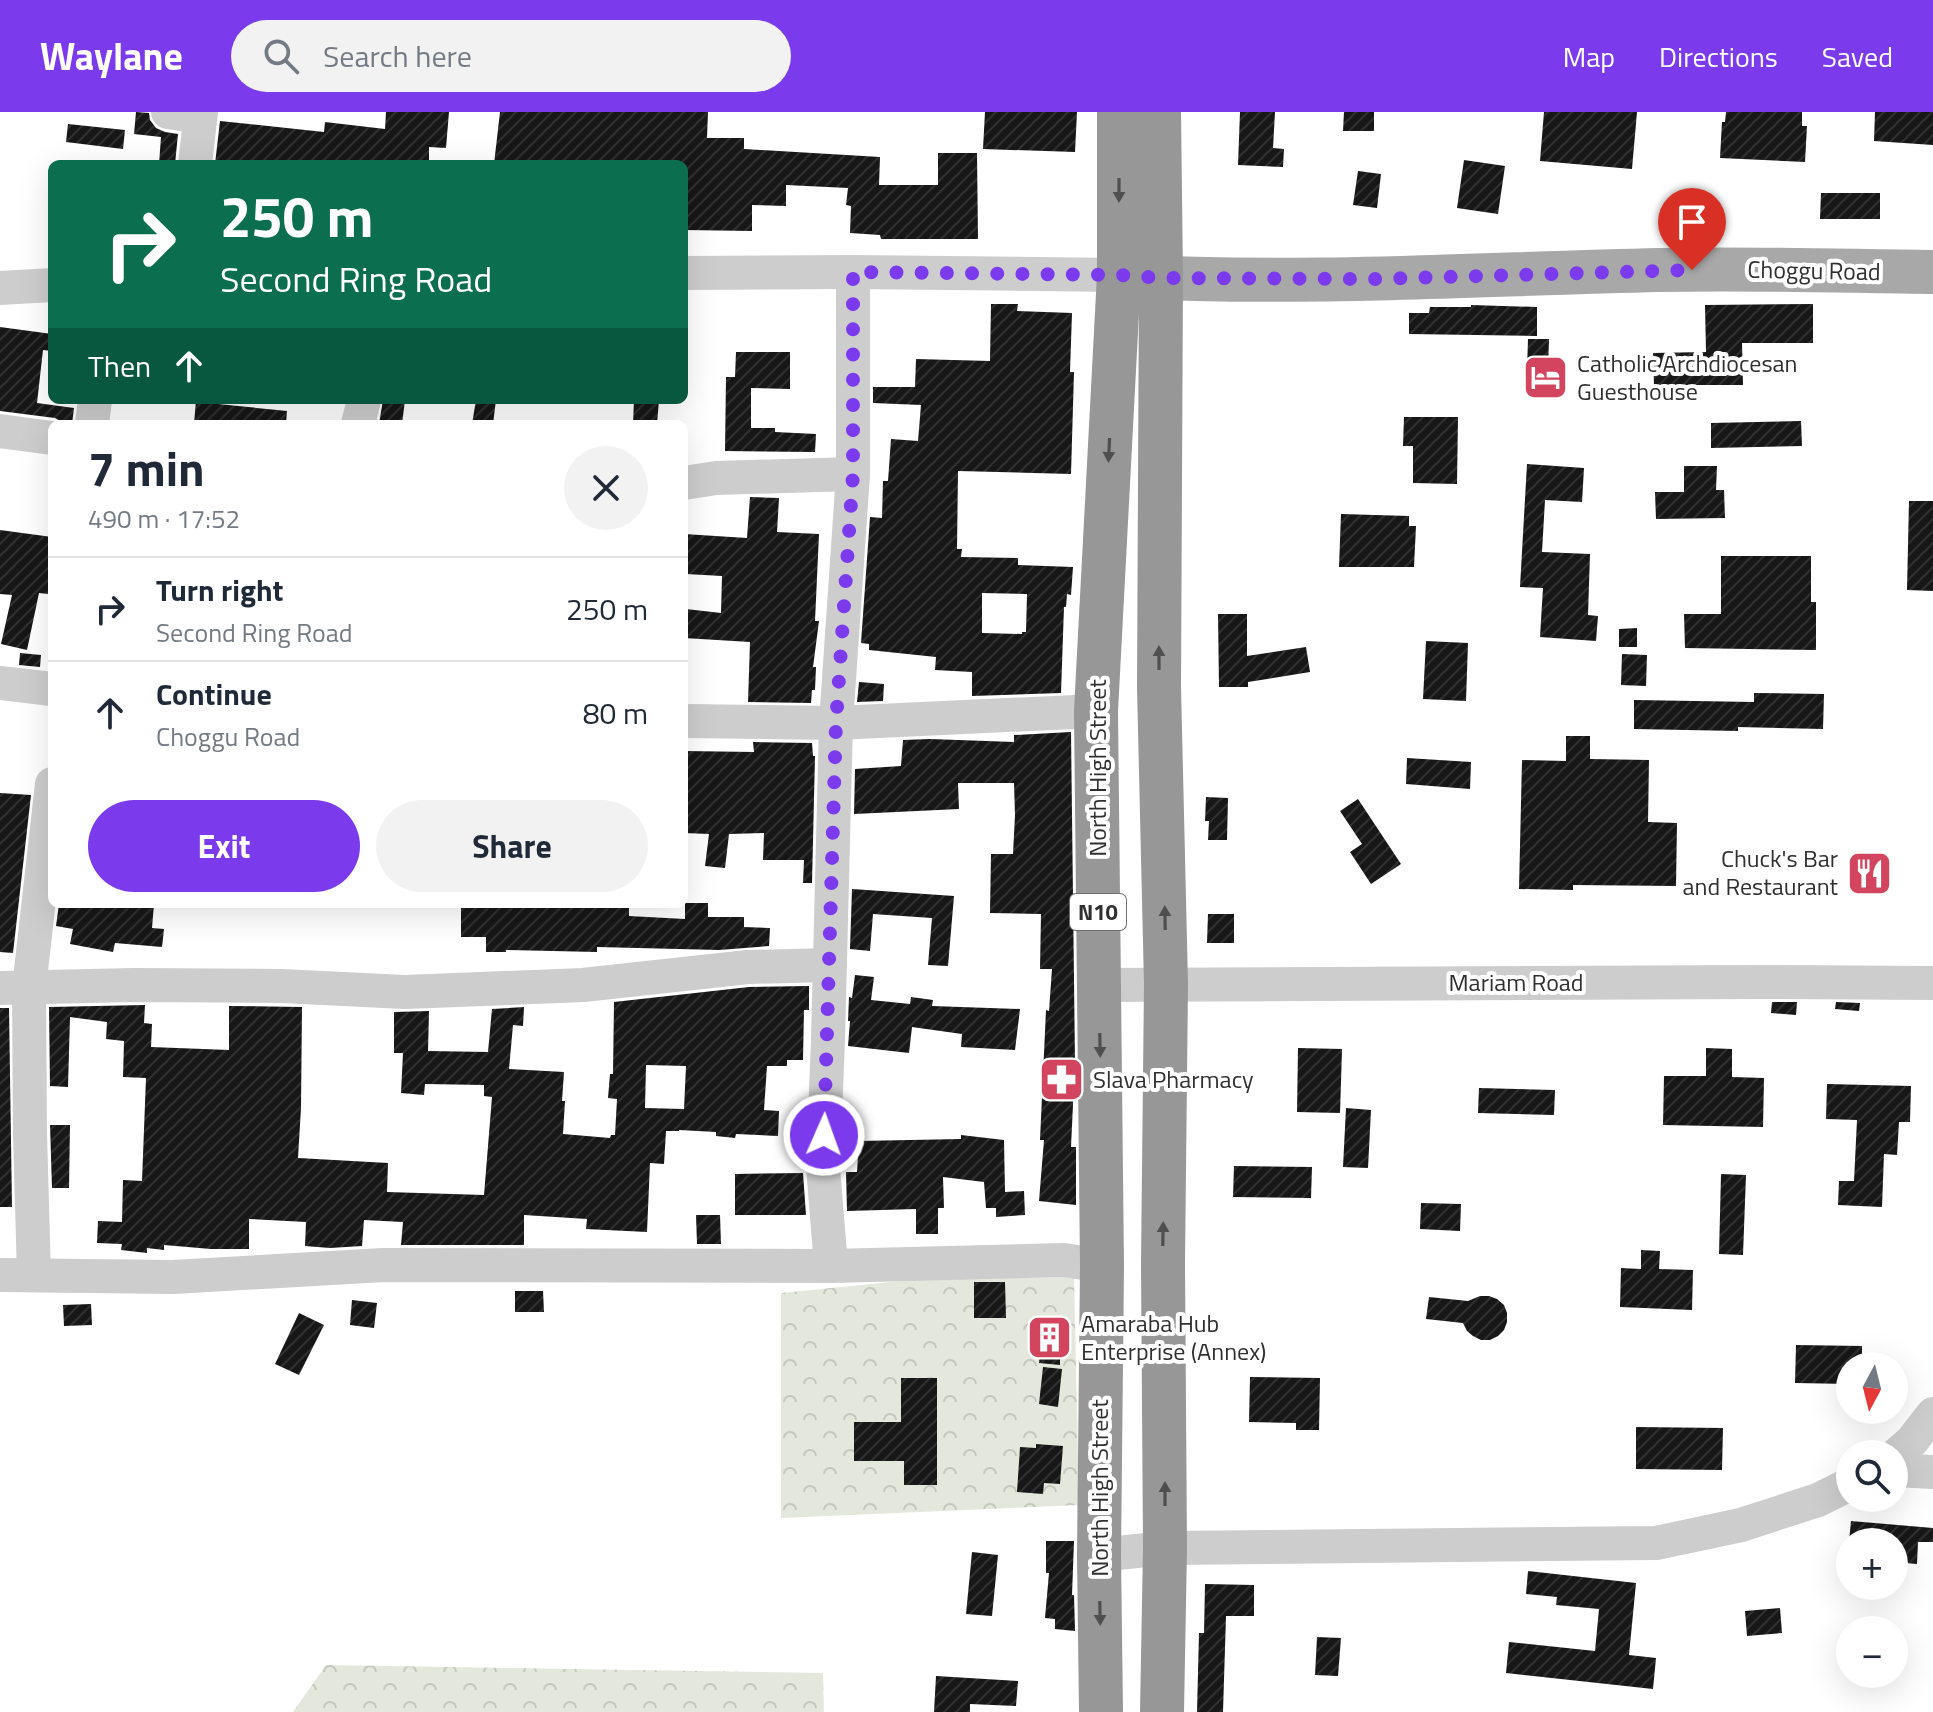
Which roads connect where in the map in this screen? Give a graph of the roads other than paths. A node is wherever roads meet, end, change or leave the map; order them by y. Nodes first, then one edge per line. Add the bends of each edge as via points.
1 (1119, 112) edge
2 (1159, 112) edge
3 (190, 114) edge
4 (195, 160) edge
5 (853, 272) junction
6 (1933, 272) edge
7 (688, 273) edge
8 (1140, 276) junction
9 (48, 285) edge
10 (0, 288) edge
11 (0, 431) edge
12 (48, 437) edge
13 (853, 474) junction
14 (688, 482) edge
15 (0, 683) edge
16 (48, 689) edge
17 (1096, 711) junction
18 (688, 721) edge
19 (836, 723) junction
20 (48, 805) edge
21 (830, 965) junction
22 (1933, 983) edge
23 (1166, 984) junction
24 (1099, 985) junction
25 (14, 988) edge
26 (831, 1266) junction
27 (1102, 1266) junction
28 (0, 1275) edge
29 (34, 1275) junction
30 (1933, 1414) edge
31 (1908, 1445) edge
32 (1908, 1471) edge
33 (1933, 1472) edge
34 (1836, 1491) edge
35 (1165, 1548) junction
36 (1099, 1555) junction
37 (1101, 1712) edge
38 (1162, 1712) edge

1 -> 8 highway, North High Street / N10
2 - 8 highway, North High Street / N10
3 - 4 street
5 - 7 street
5 - 8 street
5 - 13 street
6 - 8 main road, Choggu Road via 1662,270 1375,279
8 -> 17 highway, North High Street / N10
23 -> 8 highway, North High Street / N10
9 - 10 street
11 - 12 street
13 - 14 street
13 - 19 street
15 - 16 street
17 - 19 street
17 - 24 highway, North High Street / N10
18 - 19 street
19 - 21 street
20 - 25 street
21 - 25 street via 748,967 522,989
21 - 26 street via 823,1167
22 - 23 street, Mariam Road
23 - 24 street, Mariam Road
35 -> 23 highway, North High Street / N10
24 -> 27 highway, North High Street / N10
25 - 29 street via 30,1134
26 - 27 street via 1064,1260
26 - 29 street via 384,1265 173,1277
27 - 36 highway, North High Street / N10
28 - 29 street
30 - 31 street
32 - 33 street
34 - 35 street via 1741,1525 1656,1543
35 - 36 street
35 - 38 highway, North High Street / N10
36 -> 37 highway, North High Street / N10

